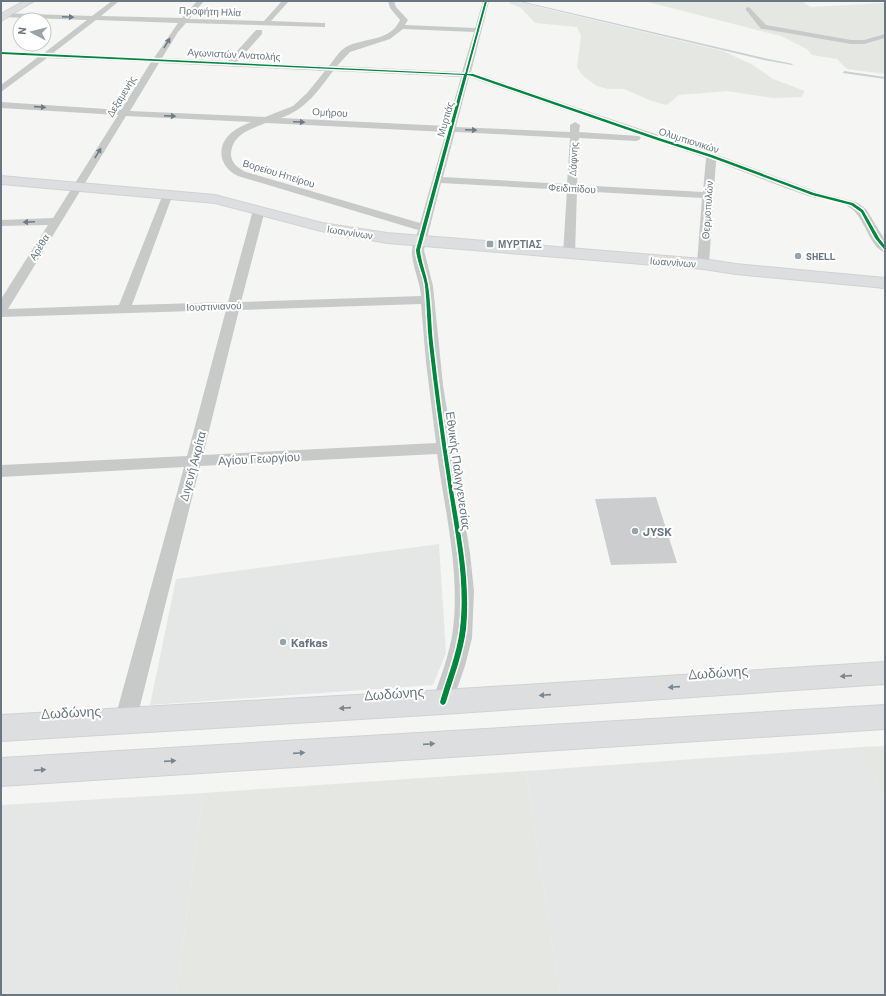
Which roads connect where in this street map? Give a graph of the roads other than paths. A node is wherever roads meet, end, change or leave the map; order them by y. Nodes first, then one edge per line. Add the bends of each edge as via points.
1 (30, 1) edge
2 (116, 1) edge
3 (201, 1) edge
4 (286, 1) edge
5 (391, 1) edge
6 (486, 1) edge
7 (748, 9) dead end
8 (3, 16) edge
9 (94, 18) junction
10 (182, 20) junction
11 (266, 23) junction
12 (322, 25) dead end
13 (400, 27) junction
14 (479, 30) junction
15 (259, 32) dead end
16 (885, 36) edge
17 (1, 53) edge
18 (46, 54) junction
19 (158, 59) junction
20 (231, 63) junction
21 (332, 68) junction
22 (467, 74) junction
23 (1, 89) edge
24 (1, 105) edge
25 (575, 111) junction
26 (123, 113) junction
27 (266, 121) junction
28 (451, 129) junction
29 (574, 135) junction
30 (658, 139) junction
31 (711, 156) junction
32 (1, 180) edge
33 (437, 180) junction
34 (78, 186) junction
35 (572, 188) junction
36 (168, 194) junction
37 (708, 195) junction
38 (259, 210) junction
39 (56, 221) junction
40 (1, 223) edge
41 (421, 235) junction
42 (885, 248) edge
43 (570, 254) junction
44 (703, 264) junction
45 (885, 274) edge
46 (885, 283) edge
47 (427, 300) junction
48 (234, 305) junction
49 (1, 309) edge
50 (124, 309) junction
51 (1, 313) edge
52 (445, 448) junction
53 (193, 461) junction
54 (1, 471) edge
55 (885, 673) edge
56 (443, 702) junction
57 (885, 716) edge
58 (125, 722) junction
59 (1, 728) edge
60 (1, 772) edge

1 - 8 main road
2 - 9 street
3 - 10 street, Δεξαμενής
4 - 11 street
5 - 13 street via 392,8 404,20
6 - 14 street, Μυρτιάς
7 - 16 street via 764,26 772,28 846,42 860,42
8 -> 9 street, Προφήτη Ηλία
9 - 10 street, Προφήτη Ηλία
9 - 18 street
10 - 11 street, Προφήτη Ηλία
19 -> 10 street, Δεξαμενής
11 - 12 street, Προφήτη Ηλία
13 - 14 street
13 - 21 street, Βορείου Ηπείρου via 391,36 347,50
14 - 22 street, Μυρτιάς
15 - 20 street
17 - 18 street, Αγωνιστών Ανατολής
18 - 19 street, Αγωνιστών Ανατολής
18 - 23 street
19 - 20 street, Αγωνιστών Ανατολής
19 - 26 street, Δεξαμενής
20 - 21 street, Αγωνιστών Ανατολής
21 - 22 street, Αγωνιστών Ανατολής
21 - 27 street, Βορείου Ηπείρου via 296,107
22 - 25 street, Ολυμπιονικών
22 - 28 street, Μυρτιάς
24 -> 26 street, Ομήρου
25 - 29 street, Δάφνης
25 - 30 street, Ολυμπιονικών
26 -> 27 street, Ομήρου
34 -> 26 street, Δεξαμενής
27 -> 28 street, Ομήρου
27 - 41 street, Βορείου Ηπείρου via 247,128 230,139 226,146 226,159 234,170
28 -> 29 street, Ομήρου
28 - 33 street, Μυρτιάς
29 - 30 street, Ομήρου
29 - 35 street, Δάφνης
30 - 31 street, Ολυμπιονικών
31 - 37 street, Θερμοπυλών
31 - 42 street, Ολυμπιονικών via 813,194 856,205
32 - 34 main road, Ιωαννίνων
33 - 35 street, Φειδιπίδου
33 - 41 street, Μυρτιάς
34 - 36 main road, Ιωαννίνων
34 - 39 street, Αρέθα
35 - 37 street, Φειδιπίδου
35 - 43 street, Δάφνης
36 - 38 main road, Ιωαννίνων via 215,200
36 - 50 street
37 - 44 street, Θερμοπυλών
38 - 41 main road, Ιωαννίνων via 335,230
38 - 48 street, Διγενή Ακρίτα
39 -> 40 street
39 - 49 street, Αρέθα
41 - 43 main road, Ιωαννίνων
41 - 47 street, Εθνικής Παλιγγενεσίας via 418,256 427,286
43 - 44 main road, Ιωαννίνων
44 - 45 main road via 756,263
44 - 46 main road
47 - 48 street, Ιουστινιανού
47 - 52 street, Εθνικής Παλιγγενεσίας
48 - 50 street, Ιουστινιανού
48 - 53 street, Διγενή Ακρίτα
50 - 51 street, Ιουστινιανού
52 - 53 street, Αγίου Γεωργίου
52 - 56 street, Εθνικής Παλιγγενεσίας via 461,552 464,615 461,642
53 - 54 street, Αγίου Γεωργίου
53 - 58 street, Διγενή Ακρίτα
55 -> 56 main road, Δωδώνης
56 -> 58 main road, Δωδώνης
60 -> 57 main road
58 - 59 main road, Δωδώνης

